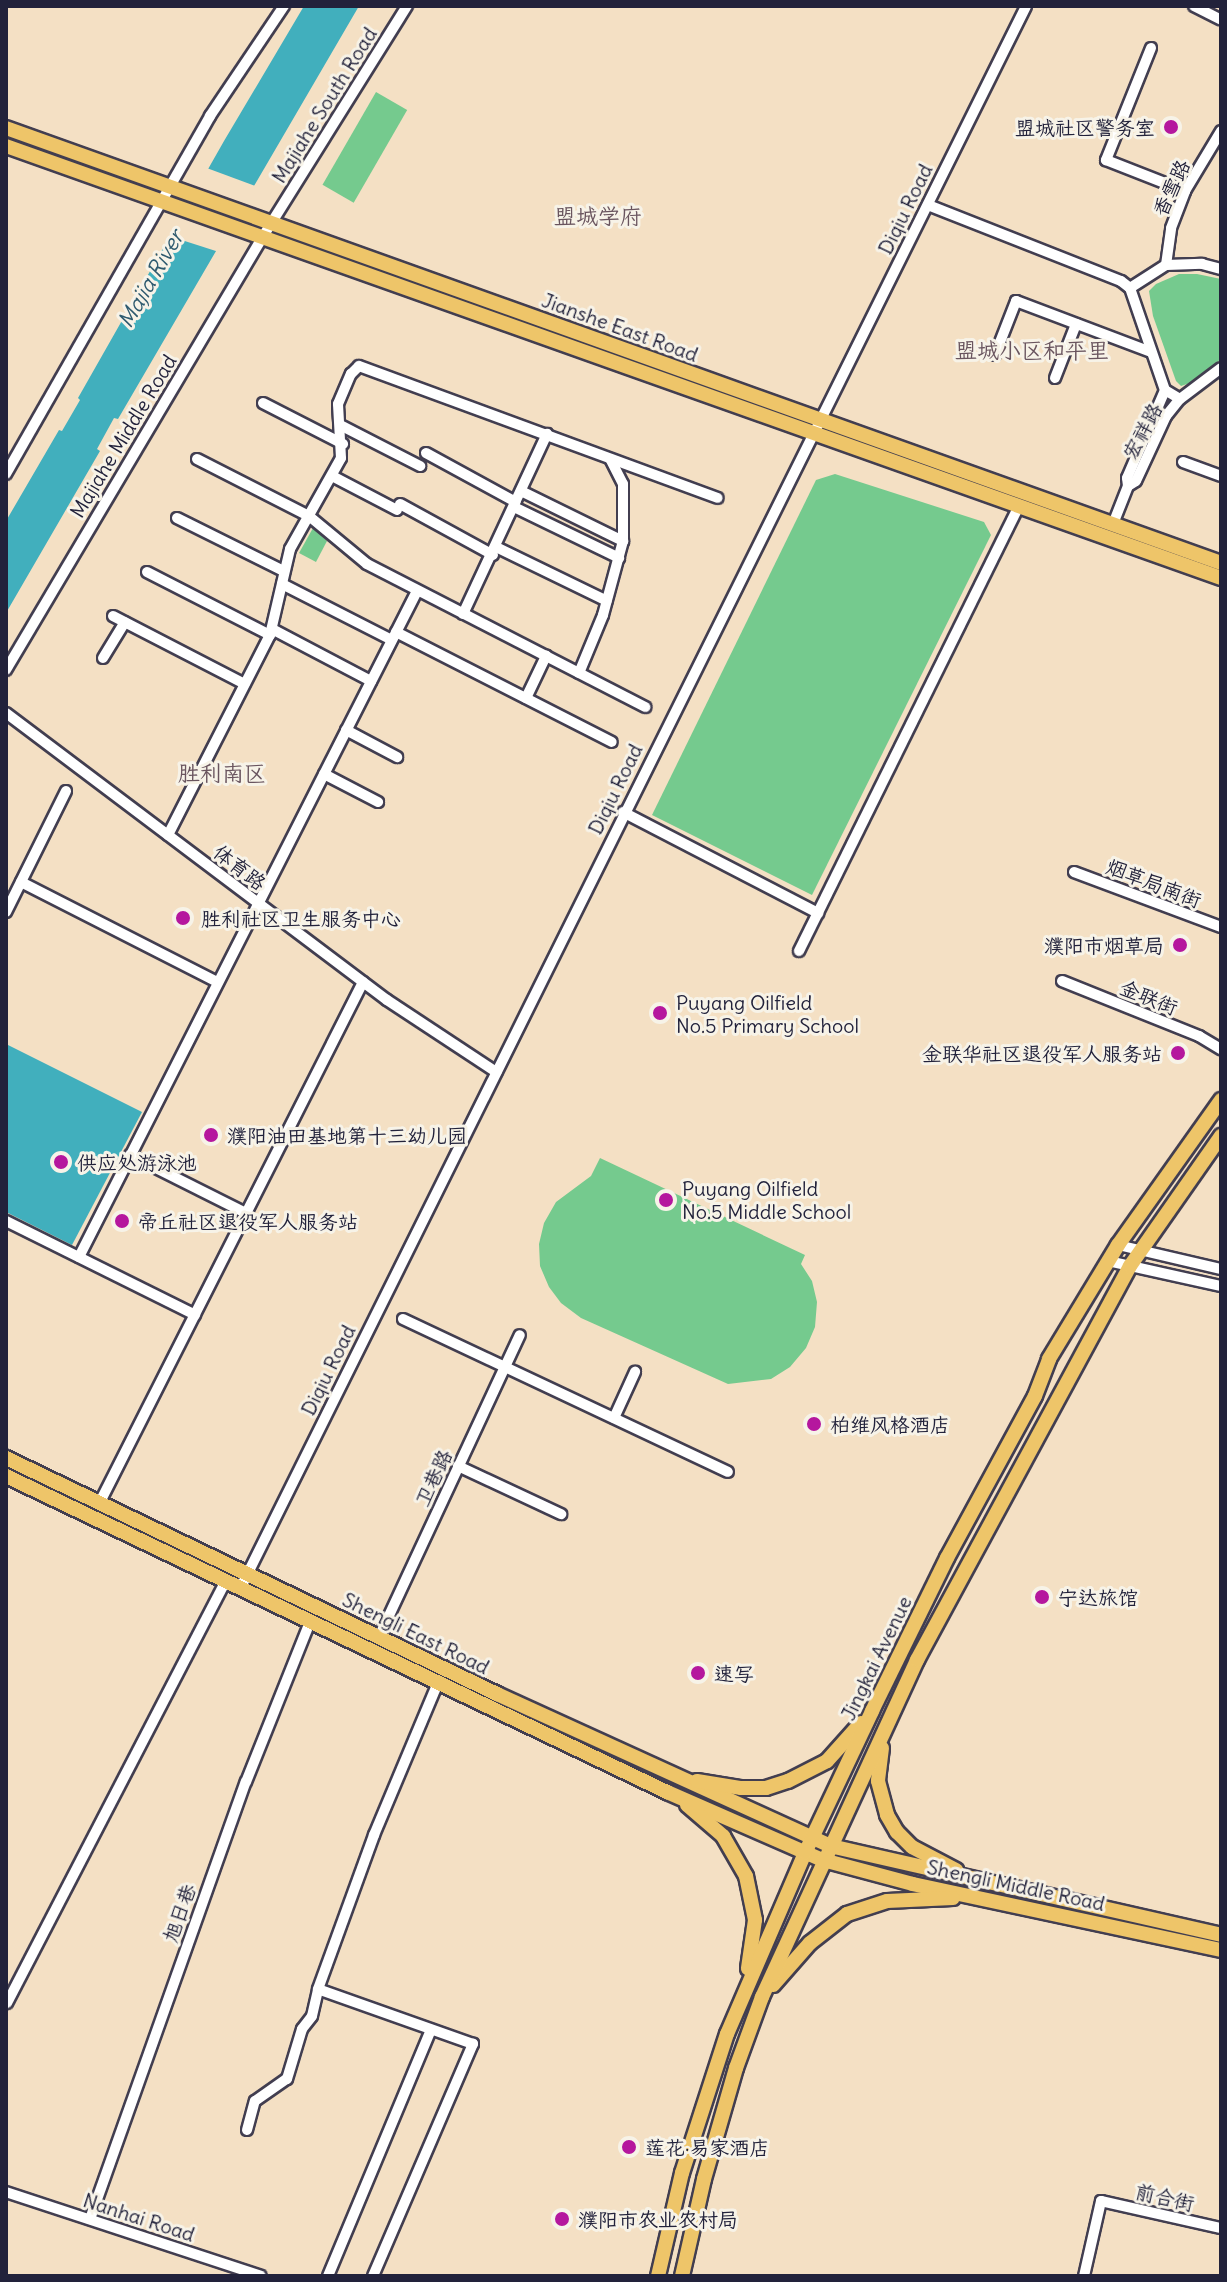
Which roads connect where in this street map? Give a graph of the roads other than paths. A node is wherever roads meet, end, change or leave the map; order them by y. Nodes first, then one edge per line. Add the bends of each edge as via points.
1 (284, 6) edge
2 (407, 6) edge
3 (1026, 6) edge
4 (1194, 6) edge
5 (1221, 20) edge
6 (1151, 48) dead end
7 (6, 128) edge
8 (1221, 131) edge
9 (6, 146) edge
10 (175, 188) junction
11 (1185, 191) junction
12 (167, 204) junction
13 (928, 205) junction
14 (267, 220) junction
15 (257, 236) junction
16 (1166, 265) junction
17 (1221, 269) edge
18 (1130, 288) junction
19 (1076, 324) junction
20 (1151, 352) junction
21 (995, 355) dead end
22 (1221, 368) edge
23 (1055, 378) dead end
24 (1165, 390) junction
25 (1180, 399) junction
26 (263, 403) dead end
27 (820, 418) junction
28 (342, 426) junction
29 (547, 434) junction
30 (811, 435) junction
31 (343, 444) junction
32 (426, 453) dead end
33 (197, 459) dead end
34 (610, 459) junction
35 (1183, 462) dead end
36 (420, 466) dead end
37 (6, 474) edge
38 (1221, 476) edge
39 (334, 477) junction
40 (1128, 486) junction
41 (718, 498) dead end
42 (517, 500) junction
43 (1018, 507) junction
44 (309, 516) junction
45 (177, 518) dead end
46 (1113, 524) junction
47 (623, 541) junction
48 (495, 551) junction
49 (619, 558) junction
50 (1221, 563) edge
51 (284, 571) junction
52 (147, 572) dead end
53 (1221, 578) edge
54 (282, 584) junction
55 (417, 591) junction
56 (607, 601) junction
57 (463, 614) junction
58 (113, 616) dead end
59 (125, 622) junction
60 (271, 632) junction
61 (394, 636) junction
62 (546, 656) junction
63 (103, 658) dead end
64 (8, 662) edge
65 (579, 673) junction
66 (371, 681) junction
67 (245, 684) junction
68 (526, 698) junction
69 (645, 707) dead end
70 (6, 713) edge
71 (346, 730) junction
72 (612, 742) dead end
73 (397, 757) dead end
74 (324, 774) junction
75 (66, 791) dead end
76 (378, 802) dead end
77 (623, 812) junction
78 (168, 835) junction
79 (1074, 872) dead end
80 (21, 882) junction
81 (257, 903) junction
82 (6, 912) edge
83 (818, 913) junction
84 (1221, 927) edge
85 (799, 951) dead end
86 (1062, 981) dead end
87 (217, 982) junction
88 (363, 982) junction
89 (1221, 1049) edge
90 (496, 1072) junction
91 (1221, 1100) edge
92 (1221, 1136) edge
93 (130, 1155) junction
94 (246, 1213) junction
95 (6, 1221) edge
96 (1118, 1245) junction
97 (1140, 1251) junction
98 (79, 1257) junction
99 (1108, 1261) junction
100 (1130, 1266) junction
101 (1221, 1269) edge
102 (1221, 1286) edge
103 (195, 1315) junction
104 (403, 1319) dead end
105 (520, 1335) dead end
106 (506, 1366) junction
107 (635, 1372) dead end
108 (614, 1418) junction
109 (6, 1458) edge
110 (458, 1466) junction
111 (728, 1472) dead end
112 (6, 1476) edge
113 (99, 1504) junction
114 (561, 1514) dead end
115 (225, 1582) junction
116 (244, 1582) junction
117 (310, 1622) junction
118 (379, 1637) junction
119 (438, 1683) junction
120 (872, 1711) junction
121 (883, 1736) junction
122 (673, 1777) junction
123 (667, 1792) junction
124 (812, 1838) junction
125 (830, 1846) junction
126 (805, 1853) junction
127 (823, 1860) junction
128 (1002, 1886) junction
129 (993, 1900) junction
130 (1221, 1935) edge
131 (1221, 1950) edge
132 (318, 1989) junction
133 (762, 1997) junction
134 (740, 2000) junction
135 (7, 2003) edge
136 (431, 2030) junction
137 (247, 2130) dead end
138 (6, 2192) edge
139 (90, 2219) junction
140 (1221, 2228) edge
141 (261, 2276) edge
142 (328, 2276) edge
143 (373, 2276) edge
144 (658, 2276) edge
145 (682, 2276) edge
146 (1084, 2276) edge

1 - 10 street via 210,116
2 - 14 street, Majiahe South Road
3 - 13 street, Diqiu Road
4 - 5 street
6 - 11 street via 1106,160
7 - 10 main road, Jianshe East Road
8 - 11 street, 香雪路
9 - 12 main road, Jianshe East Road
10 - 12 street
10 - 14 main road, Jianshe East Road
11 - 16 street, 香雪路 via 1171,228
12 - 15 main road, Jianshe East Road
12 - 37 street
13 - 18 street
13 - 27 street, Diqiu Road
14 - 15 street, Majiahe Middle Road
14 - 27 main road, Jianshe East Road
15 - 30 main road, Jianshe East Road
15 - 64 street, Majiahe Middle Road
16 - 17 street
16 - 18 street
18 - 20 street
19 - 20 street
19 - 21 street via 1016,301
19 - 23 street
20 - 24 street
22 - 25 street, 宏祥路
24 - 25 street
24 - 40 street
25 - 40 street, 宏祥路 via 1166,416 1136,481
26 - 31 street
27 - 30 street, Diqiu Road
27 - 46 main road, Jianshe East Road
28 - 29 street via 338,404 359,366
28 - 31 street
28 - 36 street
29 - 34 street
29 - 42 street
30 - 43 main road, Jianshe East Road
30 - 77 street, Diqiu Road
31 - 39 street
32 - 42 street
33 - 44 street
34 - 41 street
34 - 47 street via 623,484
35 - 38 street
39 - 44 street
39 - 48 street
40 - 46 street, 宏祥路
42 - 47 street
42 - 48 street
42 - 49 street
43 - 53 main road, Jianshe East Road
43 - 83 street
44 - 51 street
44 - 55 street via 367,564
45 - 51 street
46 - 50 main road, Jianshe East Road
47 - 49 street
48 - 56 street
48 - 57 street
49 - 56 street
51 - 54 street
52 - 60 street
54 - 60 street
54 - 61 street
55 - 57 street
55 - 61 street
56 - 65 street
57 - 62 street
58 - 59 street
59 - 63 street
59 - 67 street
60 - 66 street
60 - 67 street
61 - 66 street
61 - 68 street
62 - 65 street
62 - 68 street
65 - 69 street
66 - 71 street
67 - 78 street
68 - 72 street
70 - 78 street, 体育路
71 - 73 street
71 - 74 street
74 - 76 street
74 - 81 street
75 - 80 street
77 - 83 street
77 - 90 street, Diqiu Road
78 - 81 street, 体育路
79 - 84 street, 烟草局南街
80 - 82 street
80 - 87 street
81 - 87 street
81 - 88 street, 体育路
83 - 85 street
86 - 89 street, 金联街
87 - 93 street
88 - 90 street, 体育路
88 - 94 street
90 - 116 street, Diqiu Road
91 - 96 main road, Jingkai Avenue
92 - 97 main road, Jingkai Avenue
93 - 94 street
93 - 98 street
94 - 103 street
95 - 98 street
96 - 97 street
96 - 99 main road, Jingkai Avenue
97 - 100 main road, Jingkai Avenue
97 - 101 street
98 - 103 street
99 - 100 street
99 - 120 main road, Jingkai Avenue via 1049,1359 1035,1396
100 - 102 street
100 - 121 main road, Jingkai Avenue via 917,1660
103 - 113 street
104 - 106 street
105 - 106 street, 卫巷路
106 - 108 street
106 - 110 street, 卫巷路
107 - 108 street
108 - 111 street
109 - 113 main road, Shengli East Road
110 - 114 street
110 - 118 street, 卫巷路
112 - 115 main road, Shengli East Road
113 - 116 main road, Shengli East Road
115 - 116 main road, Shengli East Road
115 - 135 street
116 - 117 main road, Shengli East Road
116 - 118 main road, Shengli East Road
117 - 119 main road, Shengli East Road
117 - 139 street, 旭日巷 via 246,1782
118 - 122 main road, Shengli East Road
119 - 123 main road, Shengli East Road
119 - 132 street via 374,1835
120 - 122 main road via 827,1761 788,1781 741,1788
120 - 124 main road, Jingkai Avenue
121 - 125 main road, Jingkai Avenue
121 - 128 main road via 878,1781 897,1832 933,1861
122 - 124 main road, Shengli East Road
123 - 126 main road, Shengli East Road
123 - 134 main road via 723,1836 746,1876 755,1939
124 - 125 main road, Shengli Middle Road
124 - 126 main road, Jingkai Avenue
125 - 127 main road, Jingkai Avenue
125 - 128 main road, Shengli Middle Road
126 - 127 main road, Shengli Middle Road
126 - 134 main road, Jingkai Avenue
127 - 129 main road, Shengli Middle Road
127 - 133 main road, Jingkai Avenue
128 - 130 main road, Shengli Middle Road
129 - 131 main road, Shengli Middle Road
129 - 133 main road via 928,1898 867,1905 827,1927
132 - 136 street
132 - 137 street via 287,2079 255,2101
133 - 145 main road, Jingkai Avenue via 704,2179
134 - 144 main road, Jingkai Avenue via 682,2173
136 - 142 street
136 - 143 street via 473,2044
138 - 139 street, Nanhai Road
139 - 141 street, Nanhai Road
140 - 146 street, 前合街 via 1101,2201

